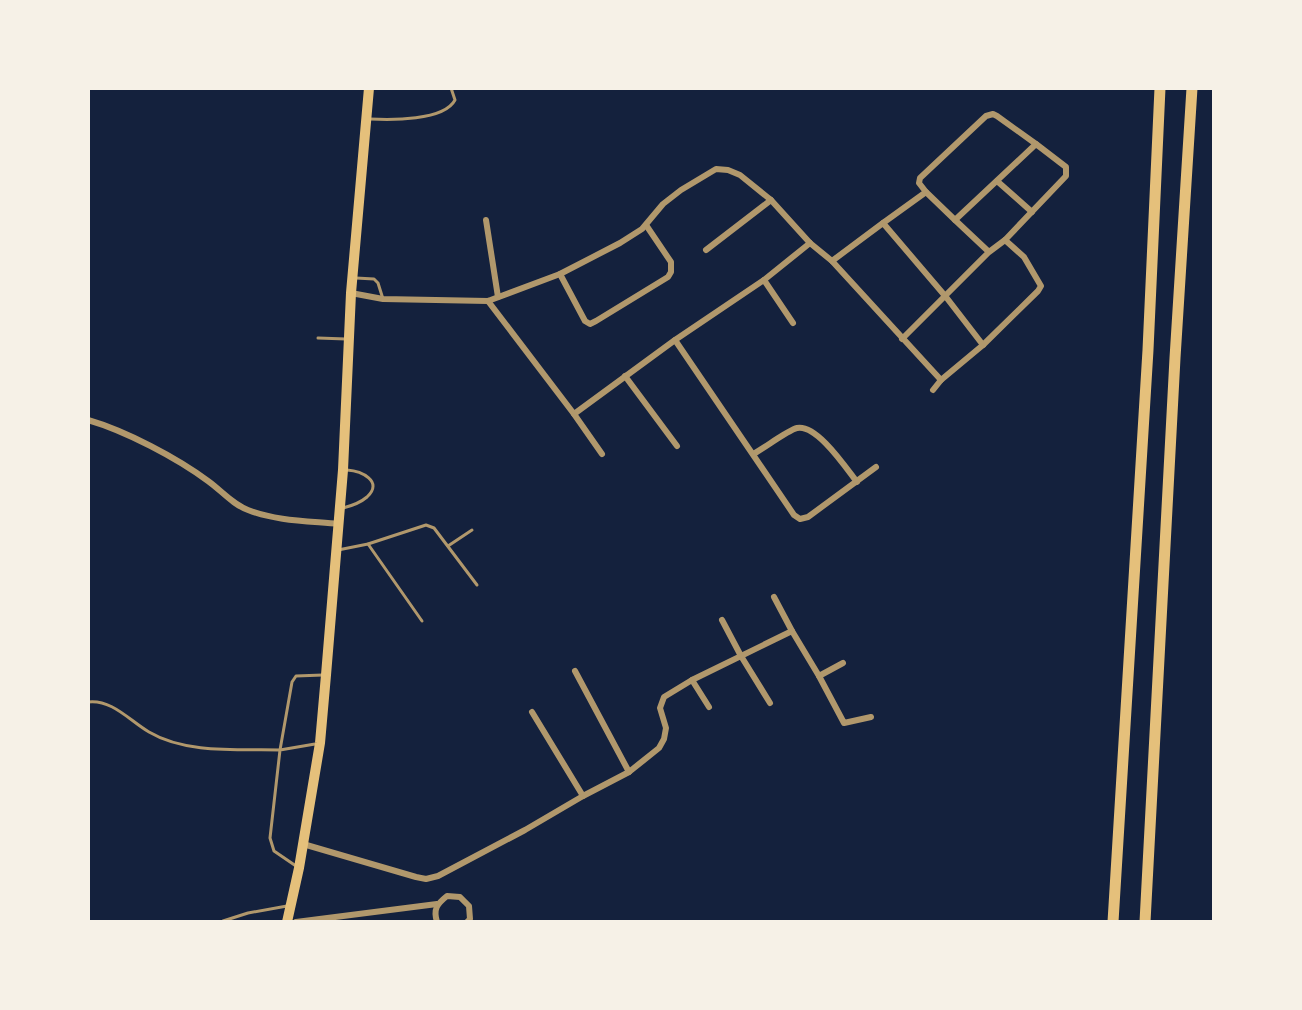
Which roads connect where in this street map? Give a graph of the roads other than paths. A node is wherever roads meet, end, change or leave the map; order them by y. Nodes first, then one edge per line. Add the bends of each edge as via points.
1 (451, 88) edge
2 (1160, 88) edge
3 (1192, 88) edge
4 (369, 89) edge
5 (366, 118) junction
6 (1036, 144) junction
7 (997, 181) junction
8 (926, 192) junction
9 (771, 200) junction
10 (1032, 212) junction
11 (486, 220) dead end
12 (955, 220) junction
13 (883, 223) junction
14 (646, 225) junction
15 (1005, 240) junction
16 (810, 243) junction
17 (706, 250) dead end
18 (989, 252) junction
19 (832, 261) junction
20 (560, 274) junction
21 (352, 279) junction
22 (764, 280) junction
23 (351, 293) junction
24 (498, 297) junction
25 (946, 297) junction
26 (383, 299) junction
27 (488, 301) junction
28 (793, 323) dead end
29 (318, 338) dead end
30 (349, 339) junction
31 (902, 339) junction
32 (675, 340) junction
33 (983, 345) junction
34 (625, 376) junction
35 (941, 380) junction
36 (933, 390) dead end
37 (574, 414) junction
38 (88, 420) edge
39 (677, 446) dead end
40 (602, 454) dead end
41 (753, 454) junction
42 (876, 467) dead end
43 (343, 470) junction
44 (857, 482) junction
45 (340, 510) junction
46 (339, 524) junction
47 (472, 530) dead end
48 (368, 544) junction
49 (448, 546) junction
50 (337, 550) junction
51 (477, 585) dead end
52 (774, 597) dead end
53 (722, 620) dead end
54 (422, 621) dead end
55 (792, 631) junction
56 (741, 656) junction
57 (843, 663) dead end
58 (575, 671) dead end
59 (326, 675) junction
60 (819, 676) junction
61 (692, 680) junction
62 (88, 702) edge
63 (770, 703) dead end
64 (709, 707) dead end
65 (532, 712) dead end
66 (871, 717) dead end
67 (320, 743) junction
68 (280, 750) junction
69 (629, 772) junction
70 (583, 796) junction
71 (303, 844) junction
72 (299, 868) junction
73 (437, 904) junction
74 (291, 906) junction
75 (223, 921) edge
76 (471, 921) edge
77 (287, 922) edge
78 (296, 922) edge
79 (437, 922) edge
80 (1113, 922) edge
81 (1145, 922) edge

1 - 5 lane via 455,100 443,111 392,120
2 - 80 highway
3 - 81 highway
4 - 5 highway
5 - 21 highway
6 - 7 street
6 - 8 street via 997,116 986,116 920,178
6 - 10 street via 1066,167 1066,176
7 - 10 street
7 - 12 street
8 - 12 street
8 - 13 street
9 - 14 street via 740,175 716,169 663,204
9 - 16 street
9 - 17 street
10 - 15 street
11 - 24 street
12 - 18 street
13 - 19 street
13 - 25 street
14 - 20 street
14 - 20 street via 671,262 671,272 596,321 585,321
15 - 18 street
15 - 33 street via 1024,257 1041,286
16 - 19 street
16 - 22 street
18 - 25 street
19 - 31 street
20 - 24 street
21 - 23 highway
21 - 26 lane via 374,279
22 - 28 street
22 - 32 street
23 - 26 street
23 - 30 highway
24 - 27 street
25 - 31 street
25 - 33 street
26 - 27 street
27 - 37 street
29 - 30 lane
30 - 43 highway
31 - 35 street
32 - 34 street
32 - 41 street
33 - 35 street
34 - 37 street
34 - 39 street
35 - 36 street
37 - 40 street
38 - 46 street via 148,444 245,509
41 - 44 street via 797,428 807,429 825,442
41 - 44 street via 800,519
42 - 44 street
43 - 45 highway
43 - 45 lane via 363,473 372,487 365,499
45 - 46 highway
46 - 50 highway
47 - 49 lane
48 - 49 lane via 426,525
48 - 50 lane
48 - 54 lane
49 - 51 lane
50 - 59 highway
52 - 55 street
53 - 56 street
55 - 56 street
55 - 60 street
56 - 61 street
56 - 63 street
57 - 60 street
58 - 69 street
59 - 67 highway
59 - 68 lane via 296,676 292,682
60 - 66 street via 844,723
61 - 64 street
61 - 69 street via 664,697 664,739
62 - 68 lane via 129,716 152,735 192,747
65 - 70 street
67 - 68 lane
67 - 71 highway
68 - 72 lane via 270,838 274,851
69 - 70 street
70 - 71 street via 426,879
71 - 72 highway
72 - 74 highway
73 - 76 street via 447,896 460,897 469,906
73 - 78 street
73 - 79 street
74 - 75 lane
74 - 77 highway

